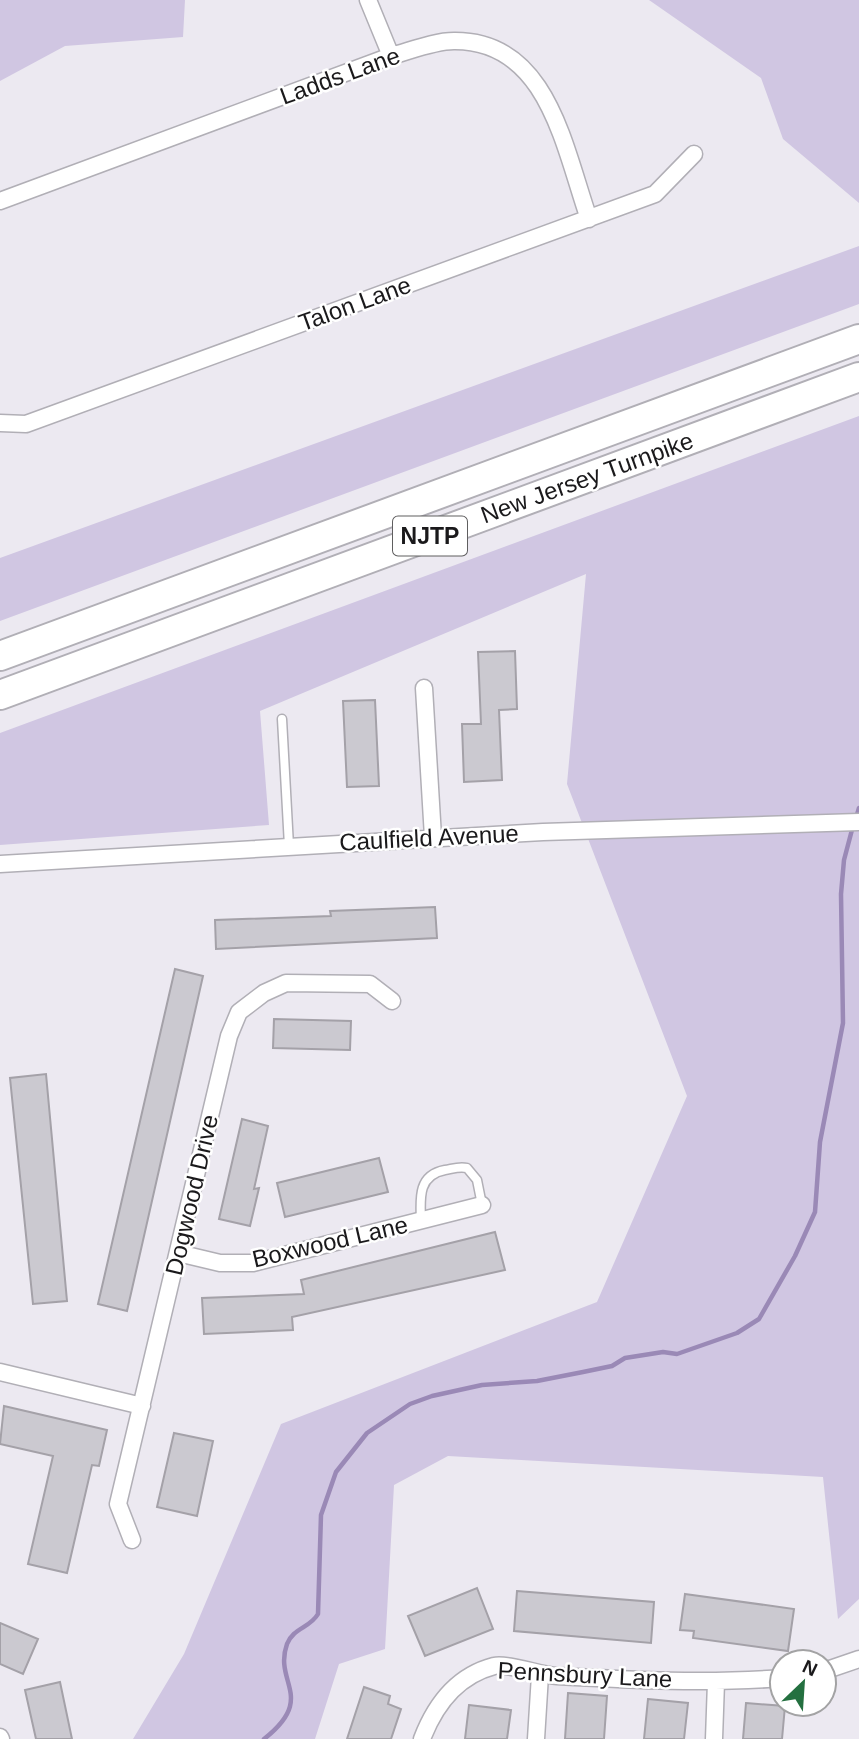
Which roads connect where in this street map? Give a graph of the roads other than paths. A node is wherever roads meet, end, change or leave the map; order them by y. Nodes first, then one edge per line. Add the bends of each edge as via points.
1 (368, 0) edge
2 (391, 56) junction
3 (694, 154) dead end
4 (0, 201) edge
5 (589, 219) junction
6 (859, 339) edge
7 (859, 377) edge
8 (0, 423) edge
9 (0, 656) edge
10 (424, 688) dead end
11 (0, 695) edge
12 (282, 719) dead end
13 (851, 822) edge
14 (433, 837) junction
15 (289, 846) junction
16 (0, 864) edge
17 (392, 1001) dead end
18 (482, 1205) joint
19 (421, 1220) junction
20 (178, 1253) junction
21 (0, 1372) edge
22 (142, 1406) junction
23 (132, 1540) dead end
24 (859, 1659) edge
25 (838, 1666) edge
26 (540, 1675) junction
27 (768, 1679) edge
28 (716, 1682) junction
29 (422, 1739) edge
30 (536, 1739) edge
31 (714, 1739) edge

1 - 2 street
2 - 4 street, Ladds Lane
2 - 5 street, Ladds Lane via 451,41 485,43 521,65 545,93
3 - 5 street, Talon Lane via 655,194
5 - 8 street, Talon Lane via 26,424
6 - 9 highway, New Jersey Turnpike / NJTP
7 - 11 highway, New Jersey Turnpike / NJTP
10 - 14 street
12 - 15 lane
13 - 14 street, Caulfield Avenue
14 - 15 street, Caulfield Avenue
15 - 16 street, Caulfield Avenue
17 - 20 street, Dogwood Drive via 370,984 286,983 239,1012 229,1036
18 - 19 street, Boxwood Lane
18 - 19 lane via 477,1180 467,1168 436,1172 421,1190
19 - 20 street, Boxwood Lane via 253,1263 220,1264
20 - 22 street, Dogwood Drive
21 - 22 street
22 - 23 street, Dogwood Drive via 118,1504
24 - 25 street
26 - 28 street, Pennsbury Lane
26 - 29 street, Pennsbury Lane via 496,1665 457,1683 432,1713
26 - 30 street
27 - 28 street, Pennsbury Lane
28 - 31 street

